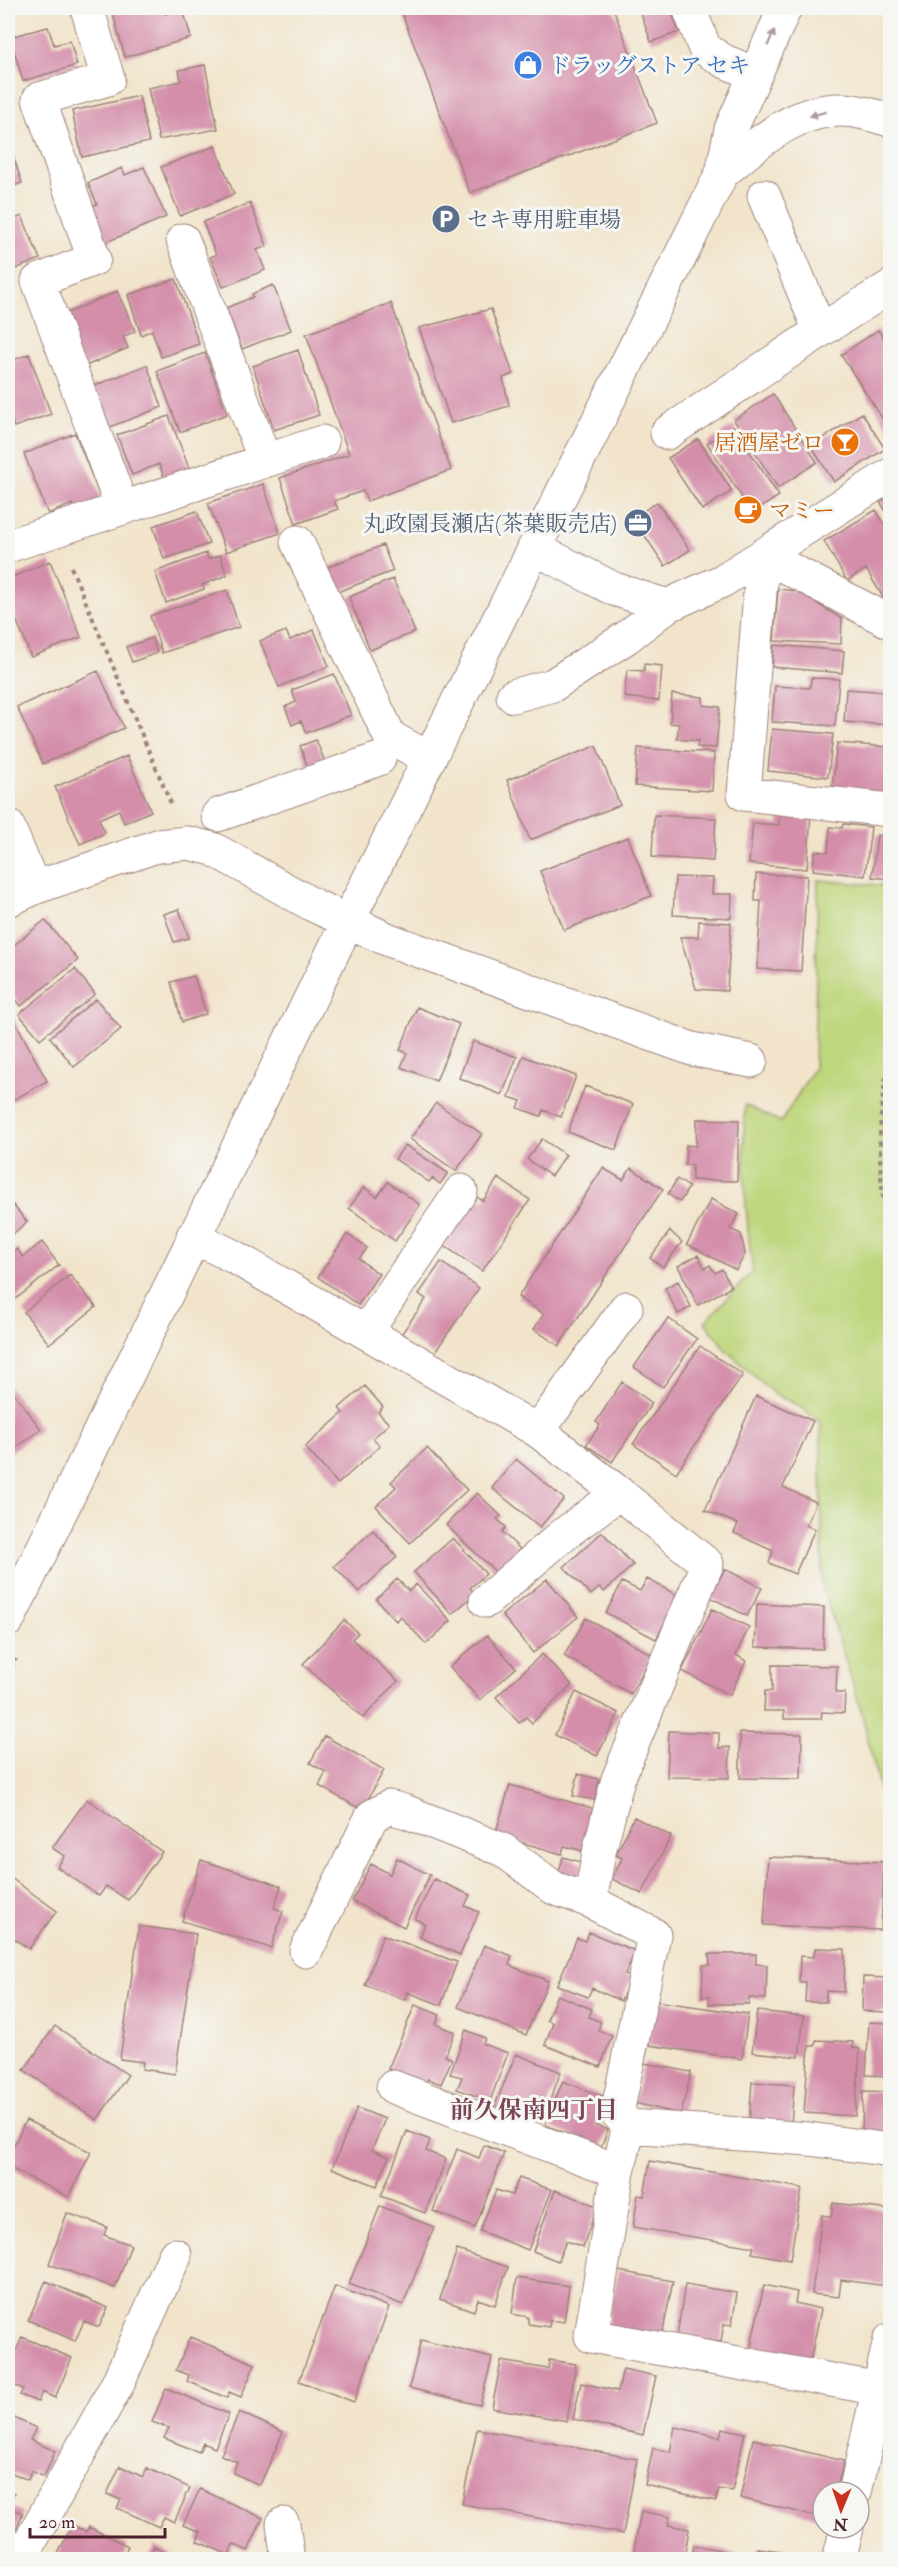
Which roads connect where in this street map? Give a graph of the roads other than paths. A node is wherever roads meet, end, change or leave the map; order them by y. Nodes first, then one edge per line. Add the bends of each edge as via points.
1 (87, 8) edge
2 (689, 8) edge
3 (785, 8) edge
4 (755, 74) junction
5 (891, 120) edge
6 (722, 173) junction
7 (764, 196) dead end
8 (183, 240) dead end
9 (891, 287) edge
10 (819, 331) junction
11 (667, 433) dead end
12 (322, 442) dead end
13 (265, 461) junction
14 (891, 475) edge
15 (122, 508) junction
16 (297, 542) dead end
17 (8, 546) edge
18 (534, 548) junction
19 (763, 555) junction
20 (667, 606) junction
21 (891, 622) edge
22 (513, 696) dead end
23 (428, 758) junction
24 (379, 759) dead end
25 (891, 810) edge
26 (218, 814) dead end
27 (8, 826) edge
28 (21, 894) edge
29 (348, 921) junction
30 (752, 1061) dead end
31 (461, 1191) dead end
32 (193, 1236) junction
33 (626, 1308) dead end
34 (366, 1332) junction
35 (538, 1431) junction
36 (619, 1493) junction
37 (19, 1570) edge
38 (486, 1602) dead end
39 (8, 1620) edge
40 (590, 1901) junction
41 (306, 1951) dead end
42 (393, 2087) dead end
43 (629, 2126) junction
44 (891, 2150) edge
45 (618, 2171) junction
46 (175, 2255) dead end
47 (891, 2340) edge
48 (880, 2389) junction
49 (858, 2480) edge
50 (283, 2524) dead end
51 (844, 2540) edge
52 (20, 2559) edge
53 (288, 2559) edge
54 (839, 2559) edge

1 - 15 street via 108,79 39,99 94,259 38,281
2 - 4 street via 705,49
4 -> 3 street
4 - 6 street via 731,129
5 -> 6 street via 853,111 824,111 780,127
6 - 18 street
7 - 10 street
8 - 13 street
9 - 10 street
10 - 11 street
12 - 13 street
13 - 15 street
14 - 19 street
15 - 17 street
16 - 23 street via 390,737
18 - 20 street via 614,589
18 - 23 street
19 - 20 street via 722,581
19 - 21 street
19 - 25 street via 744,794
20 - 22 street via 553,685
23 - 29 street
24 - 26 street
27 - 28 street
28 - 29 street via 157,846 188,843 213,849
29 - 30 street via 389,940 692,1049
29 - 32 street
31 - 34 street
32 - 34 street
32 - 37 street
33 - 35 street
34 - 35 street
35 - 36 street
36 - 38 street via 563,1535
36 - 40 street via 707,1564 618,1779
37 - 39 street
40 - 41 street via 554,1888 503,1850 389,1807 372,1816
40 - 43 street via 654,1935 617,2113
42 - 45 street
43 - 44 street via 809,2139
43 - 45 street
45 - 48 street via 591,2336
46 - 52 street via 117,2385
47 - 48 street
48 - 49 street
50 - 53 street
51 - 54 street

